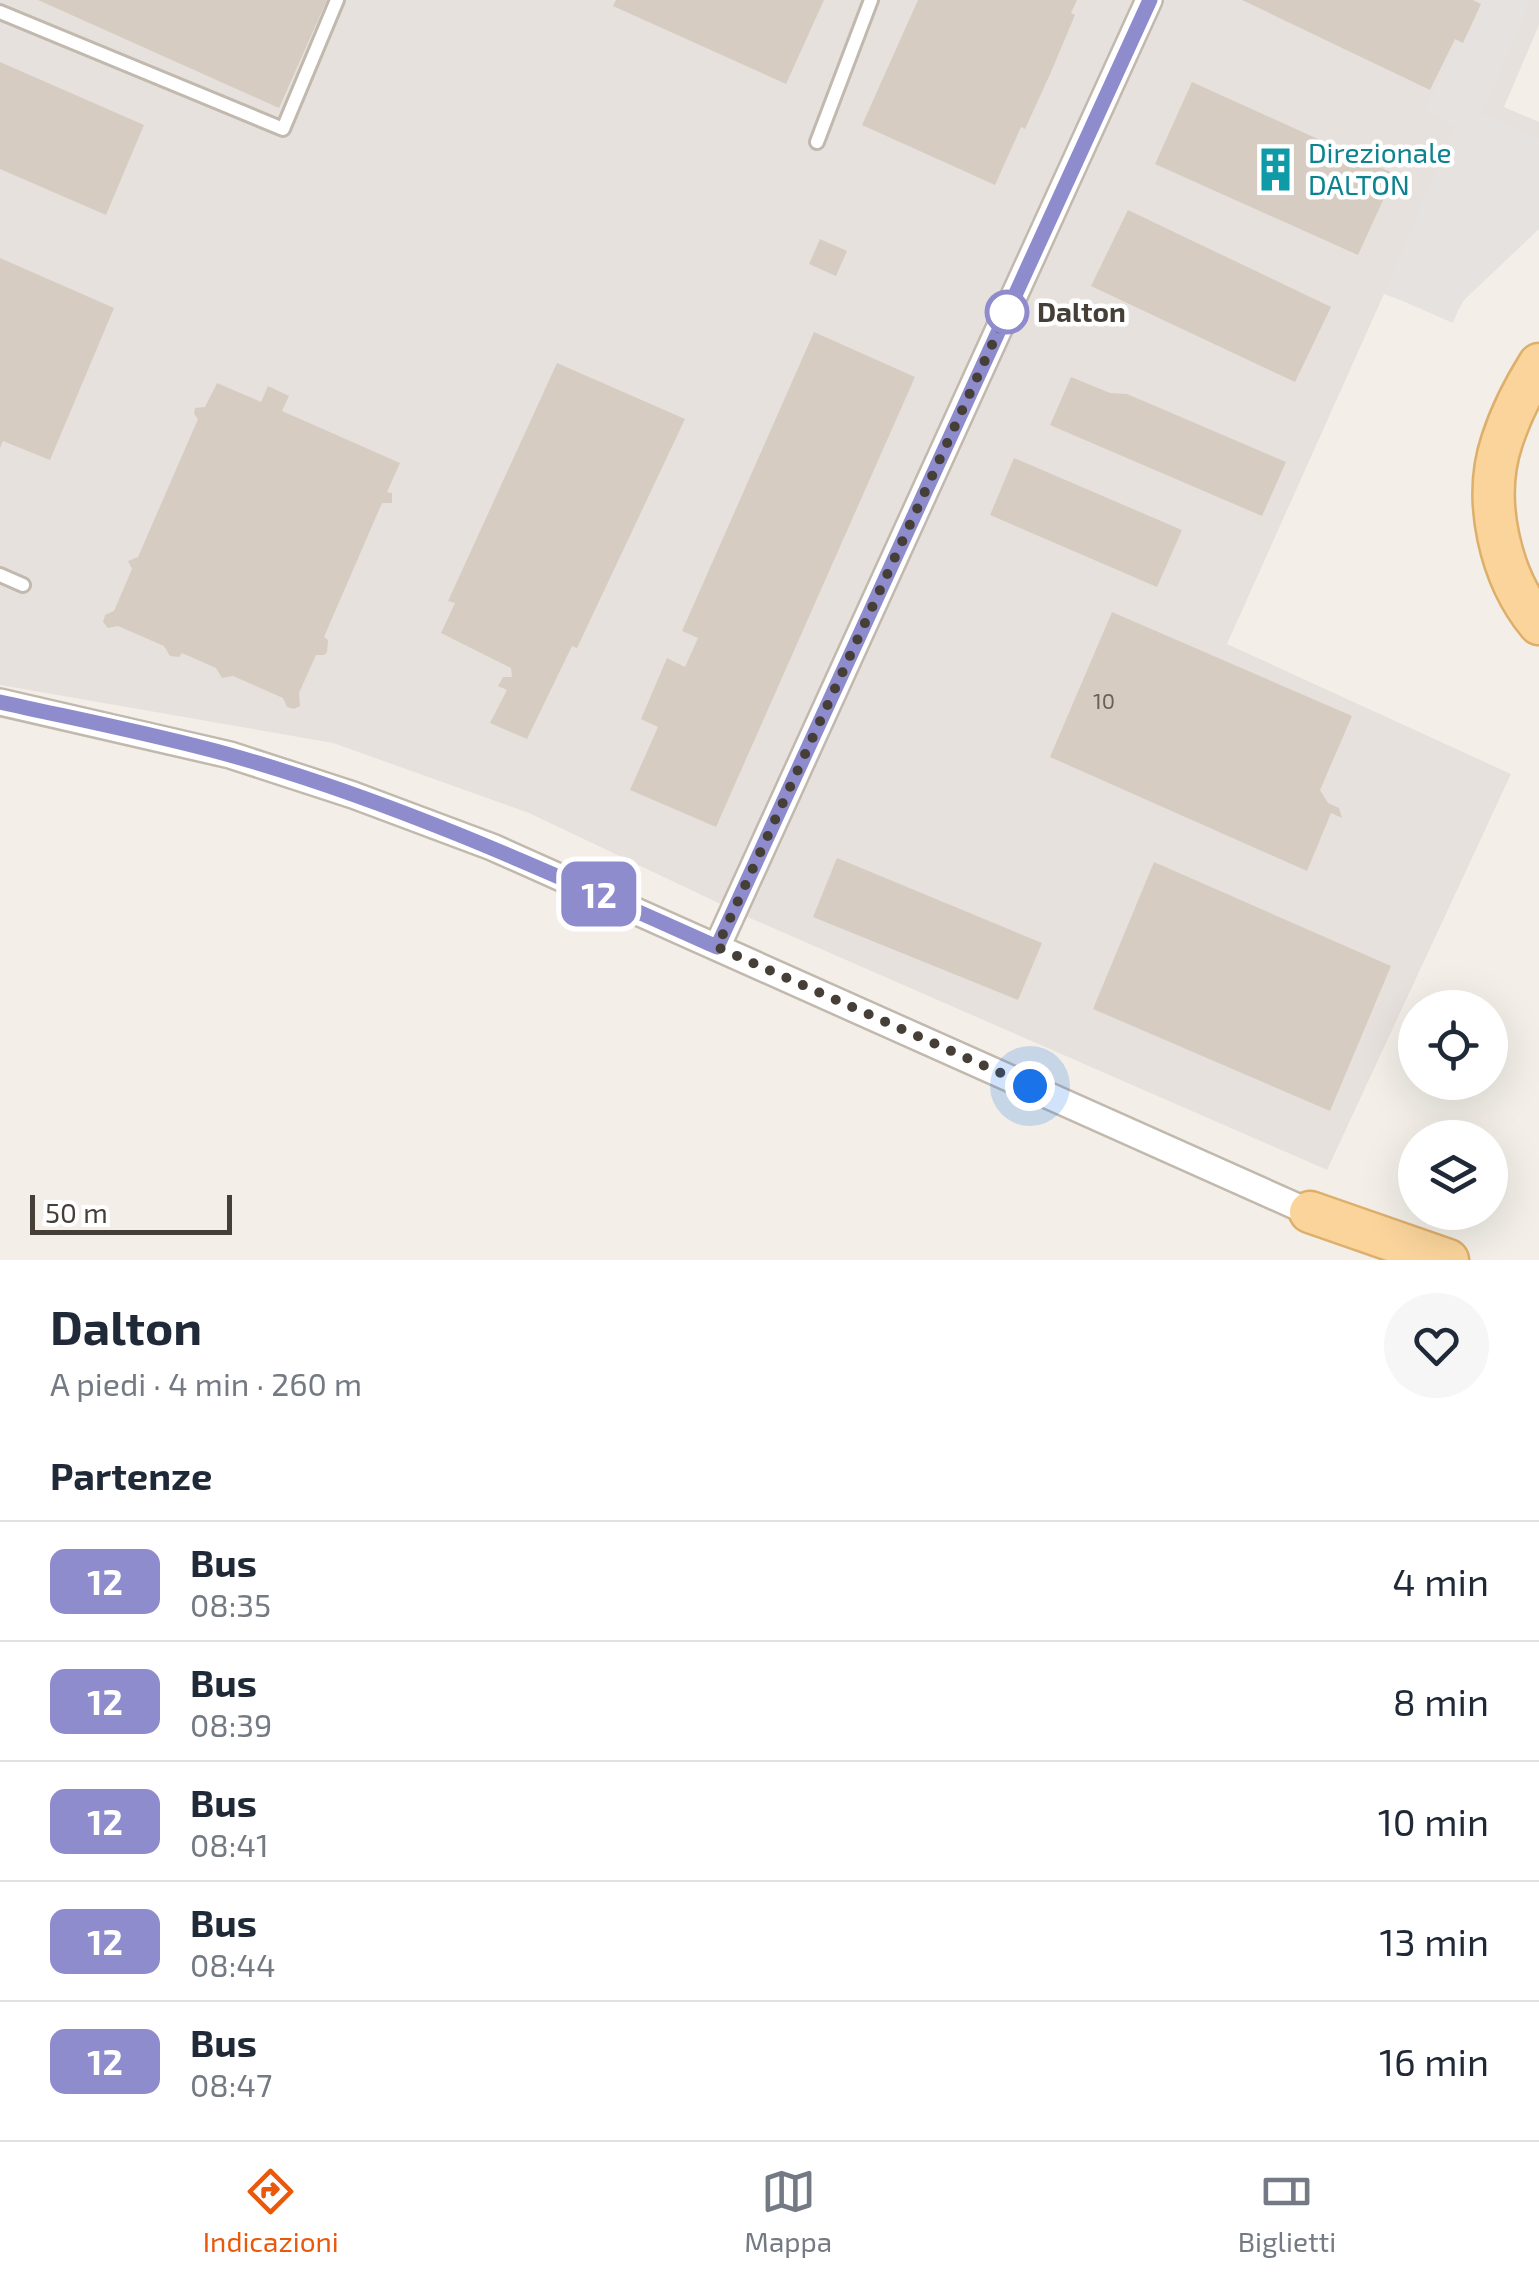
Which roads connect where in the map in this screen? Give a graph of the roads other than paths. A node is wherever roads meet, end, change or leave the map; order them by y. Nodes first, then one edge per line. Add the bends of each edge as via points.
1 (338, 0) edge
2 (871, 0) edge
3 (1150, 0) edge
4 (0, 12) edge
5 (817, 142) dead end
6 (1539, 364) edge
7 (0, 575) edge
8 (23, 585) dead end
9 (1539, 624) edge
10 (0, 702) edge
11 (717, 947) junction
12 (1310, 1212) junction
13 (1393, 1260) edge
14 (1448, 1260) edge

1 - 4 lane via 283,130
2 - 5 lane
3 - 11 street
6 - 9 main road via 1507,426 1494,479 1505,564
7 - 8 lane
10 - 11 street via 230,755 353,795 492,846
11 - 12 street
12 - 13 street
12 - 14 main road

